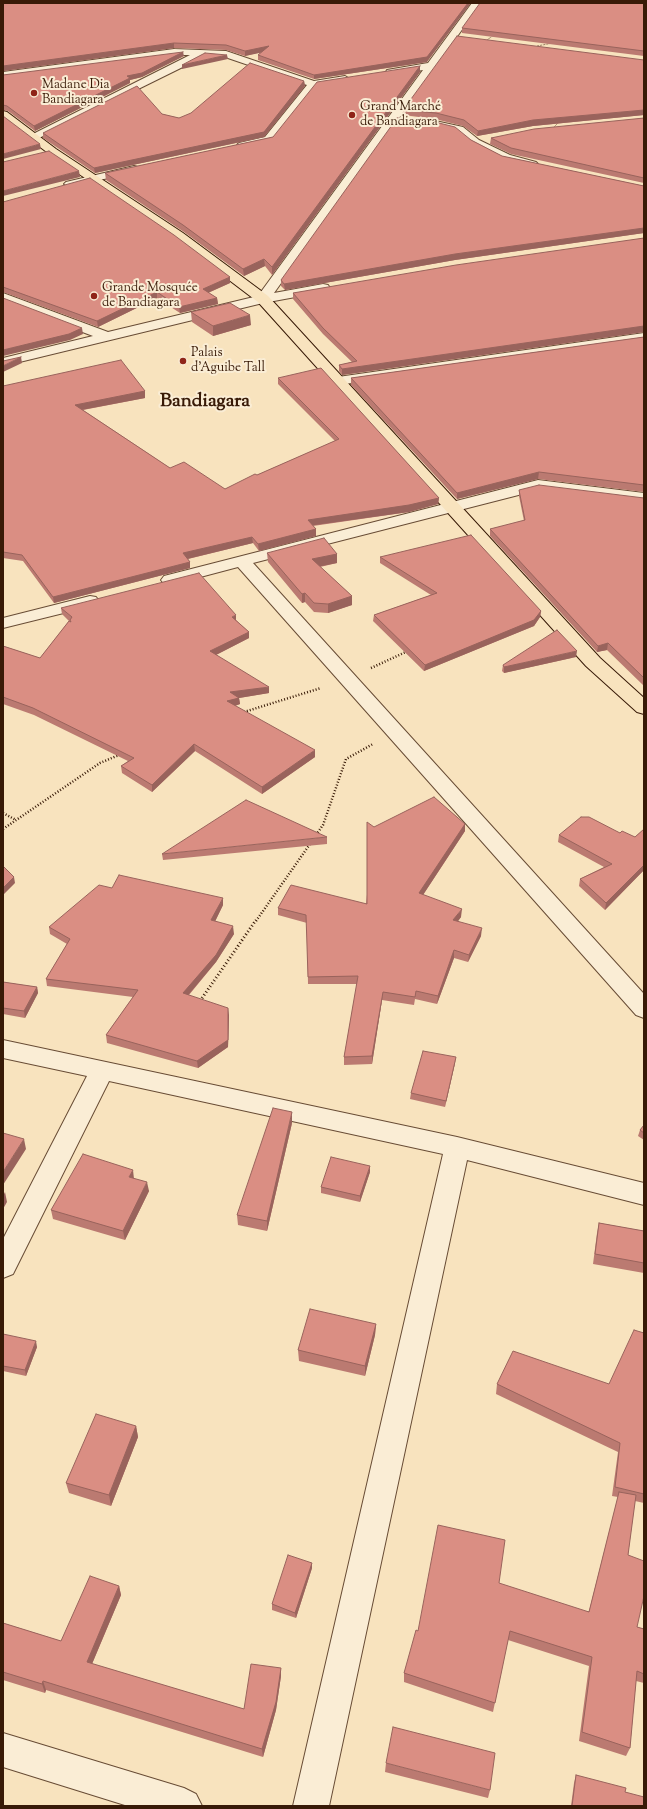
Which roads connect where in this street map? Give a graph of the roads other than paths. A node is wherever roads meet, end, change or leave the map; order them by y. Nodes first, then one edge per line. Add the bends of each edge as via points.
1 (477, 3) edge
2 (453, 36) junction
3 (487, 40) edge
4 (204, 53) junction
5 (431, 66) junction
6 (384, 73) edge
7 (3, 75) edge
8 (353, 78) edge
9 (313, 84) junction
10 (3, 114) edge
11 (393, 119) junction
12 (36, 137) junction
13 (489, 139) edge
14 (475, 142) junction
15 (230, 148) edge
16 (146, 166) edge
17 (542, 166) edge
18 (92, 178) junction
19 (62, 186) edge
20 (332, 287) edge
21 (3, 297) edge
22 (263, 299) junction
23 (104, 336) junction
24 (644, 337) edge
25 (3, 362) edge
26 (338, 381) junction
27 (644, 498) edge
28 (452, 506) junction
29 (242, 562) junction
30 (157, 584) edge
31 (103, 597) edge
32 (3, 623) edge
33 (644, 708) edge
34 (644, 1009) edge
35 (3, 1049) edge
36 (102, 1071) junction
37 (457, 1147) junction
38 (644, 1194) edge
39 (3, 1266) edge
40 (3, 1750) edge
41 (184, 1806) edge
42 (311, 1806) edge

1 - 2 street
2 - 3 street
2 - 5 street
4 - 7 street via 174,52
4 - 9 street via 226,54
4 - 12 street
5 - 6 street
5 - 11 street
8 - 9 street
9 - 15 street via 269,140
10 - 12 main road
11 - 14 street via 435,123 459,129
11 - 22 street
12 - 18 main road via 45,153
13 - 14 street
14 - 17 street via 506,158
16 - 18 street
18 - 19 street
18 - 22 main road via 179,236
20 - 22 street
21 - 23 street
22 - 23 street
22 - 26 main road
23 - 25 street
24 - 26 street
26 - 28 main road
27 - 28 street via 538,485
28 - 29 street
28 - 33 main road via 593,662
29 - 30 street
29 - 34 street
31 - 32 street
35 - 36 street
36 - 37 street
36 - 39 street
37 - 38 street
37 - 42 street
40 - 41 street

